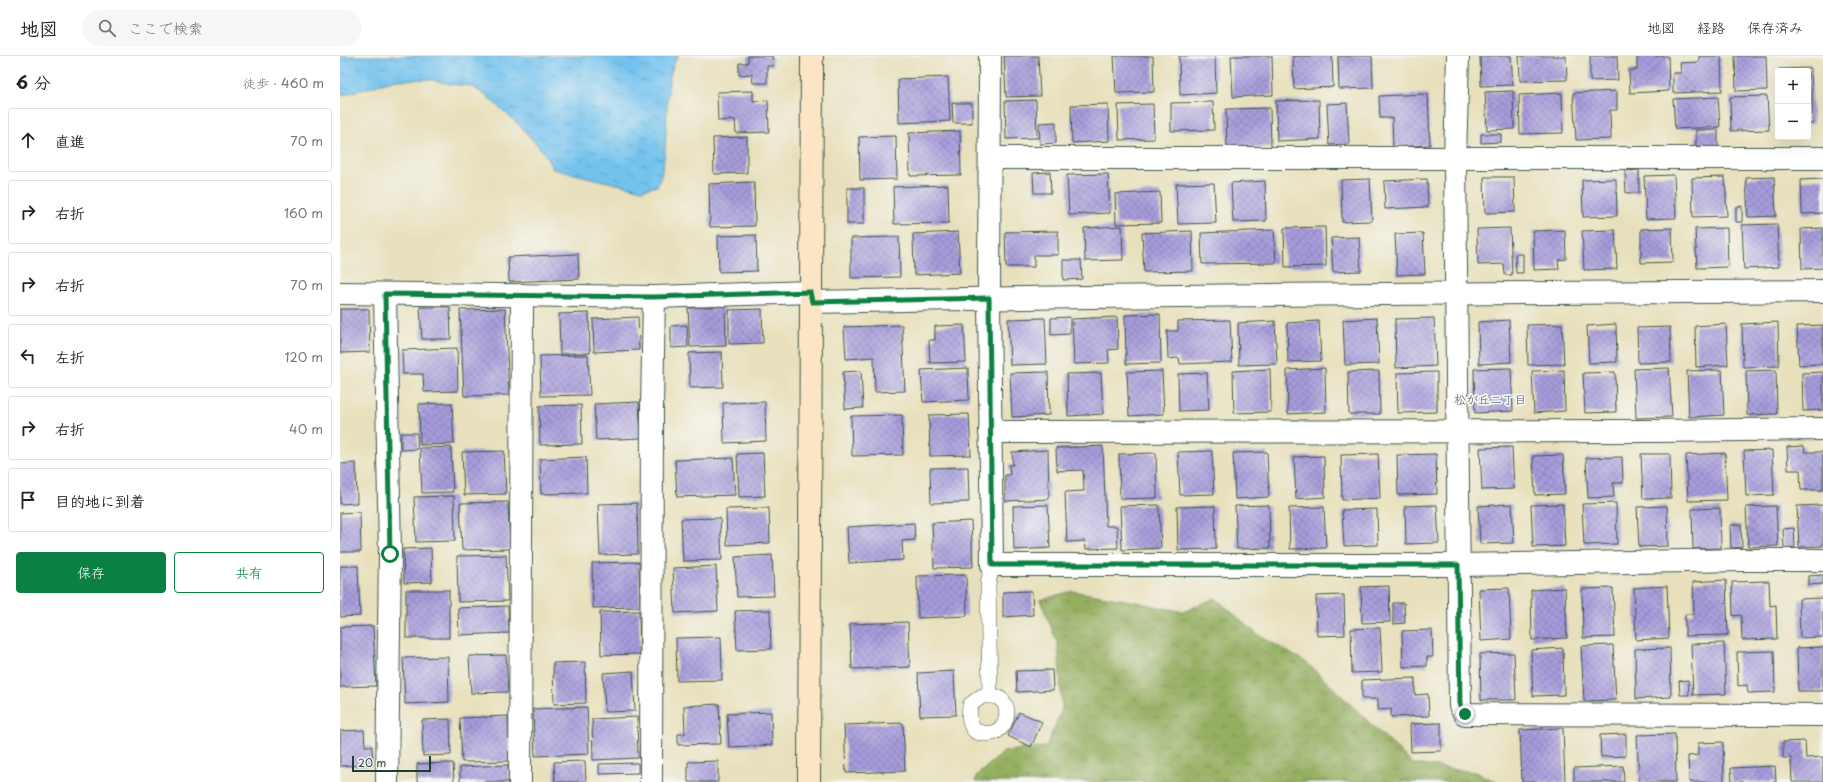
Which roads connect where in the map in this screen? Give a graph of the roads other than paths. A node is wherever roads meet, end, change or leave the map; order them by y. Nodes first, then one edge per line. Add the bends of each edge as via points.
1 (812, 56) edge
2 (990, 56) edge
3 (1458, 56) edge
4 (990, 158) junction
5 (1455, 158) junction
6 (1823, 158) edge
7 (1823, 291) edge
8 (340, 293) edge
9 (385, 294) junction
10 (1456, 294) junction
11 (522, 295) junction
12 (654, 297) junction
13 (811, 297) junction
14 (989, 298) junction
15 (1823, 428) edge
16 (1457, 431) junction
17 (990, 432) junction
18 (1823, 560) edge
19 (992, 565) junction
20 (1458, 565) junction
21 (990, 696) dead end
22 (1823, 715) edge
23 (387, 782) edge
24 (520, 782) edge
25 (651, 782) edge
26 (809, 782) edge

1 - 13 street
2 - 4 street
3 - 5 street
4 - 5 street
4 - 14 street
5 - 6 street
5 - 10 street
7 - 10 street
8 - 9 street
9 - 11 street
9 - 23 street via 390,554
10 - 14 street
10 - 16 street
11 - 12 street
11 - 24 street
12 - 13 street
12 - 25 street
13 - 14 street
13 - 26 street
14 - 17 street
15 - 16 street
16 - 17 street
16 - 20 street
17 - 19 street
18 - 20 street
19 - 20 street
19 - 21 lane via 988,584
20 - 22 street via 1460,706 1465,714

